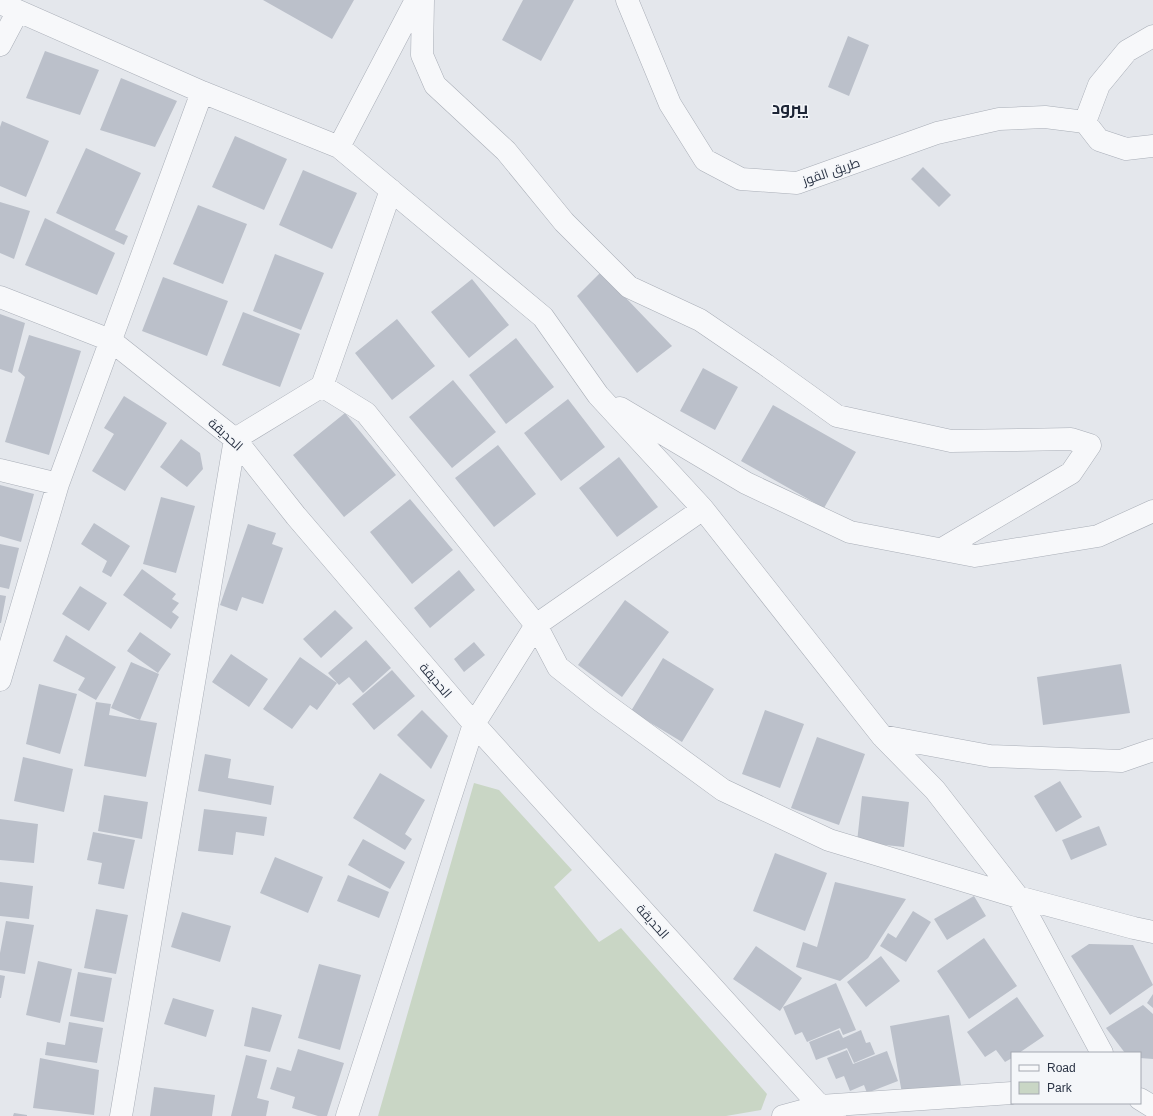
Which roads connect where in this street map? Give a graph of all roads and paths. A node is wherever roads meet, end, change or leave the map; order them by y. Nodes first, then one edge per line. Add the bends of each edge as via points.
1 (416, 0) edge
2 (423, 0) edge
3 (627, 0) edge
4 (9, 7) edge
5 (1153, 36) edge
6 (0, 45) edge
7 (202, 92) junction
8 (1085, 122) junction
9 (1153, 146) edge
10 (339, 147) junction
11 (391, 190) junction
12 (0, 297) edge
13 (110, 340) junction
14 (322, 386) junction
15 (598, 395) junction
16 (235, 439) junction
17 (0, 470) edge
18 (58, 484) junction
19 (703, 509) junction
20 (1153, 512) edge
21 (942, 549) junction
22 (536, 625) junction
23 (0, 680) edge
24 (474, 724) junction
25 (882, 736) junction
26 (1153, 750) edge
27 (1018, 896) junction
28 (1153, 932) edge
29 (1101, 1052) edge
30 (1011, 1093) edge
31 (1141, 1100) edge
32 (1153, 1107) edge
33 (827, 1111) edge
34 (121, 1116) edge
35 (347, 1116) edge
36 (783, 1116) edge

1 - 10 street
2 - 21 street via 422,55 435,86 506,152 564,222 629,287 700,320 837,416 951,441 1071,439 1090,445 1071,472
3 - 8 street, طريق القوز via 670,104 705,160 741,179 797,183 937,133 999,120 1045,117
4 - 6 street
4 - 7 street
5 - 8 street via 1126,51 1099,85
7 - 10 street
7 - 13 street
8 - 9 street via 1099,140 1126,149
10 - 11 street
11 - 14 street
11 - 15 street via 543,317
12 - 13 street, الحديقة
13 - 16 street, الحديقة
13 - 18 street
14 - 16 street
14 - 22 street via 366,413
15 - 19 street
15 - 21 street via 746,484 850,532
16 - 24 street, الحديقة via 296,516
16 - 34 street
17 - 18 street
18 - 23 street
19 - 22 street
19 - 25 street
20 - 21 street via 1098,536 975,556
22 - 24 street
22 - 27 street via 558,667 723,790 829,840
24 - 33 street, الحديقة
24 - 35 street
25 - 26 street via 990,756 1121,761
25 - 27 street via 935,790
27 - 28 street
27 - 29 street
30 - 33 street
31 - 32 street
33 - 36 street

